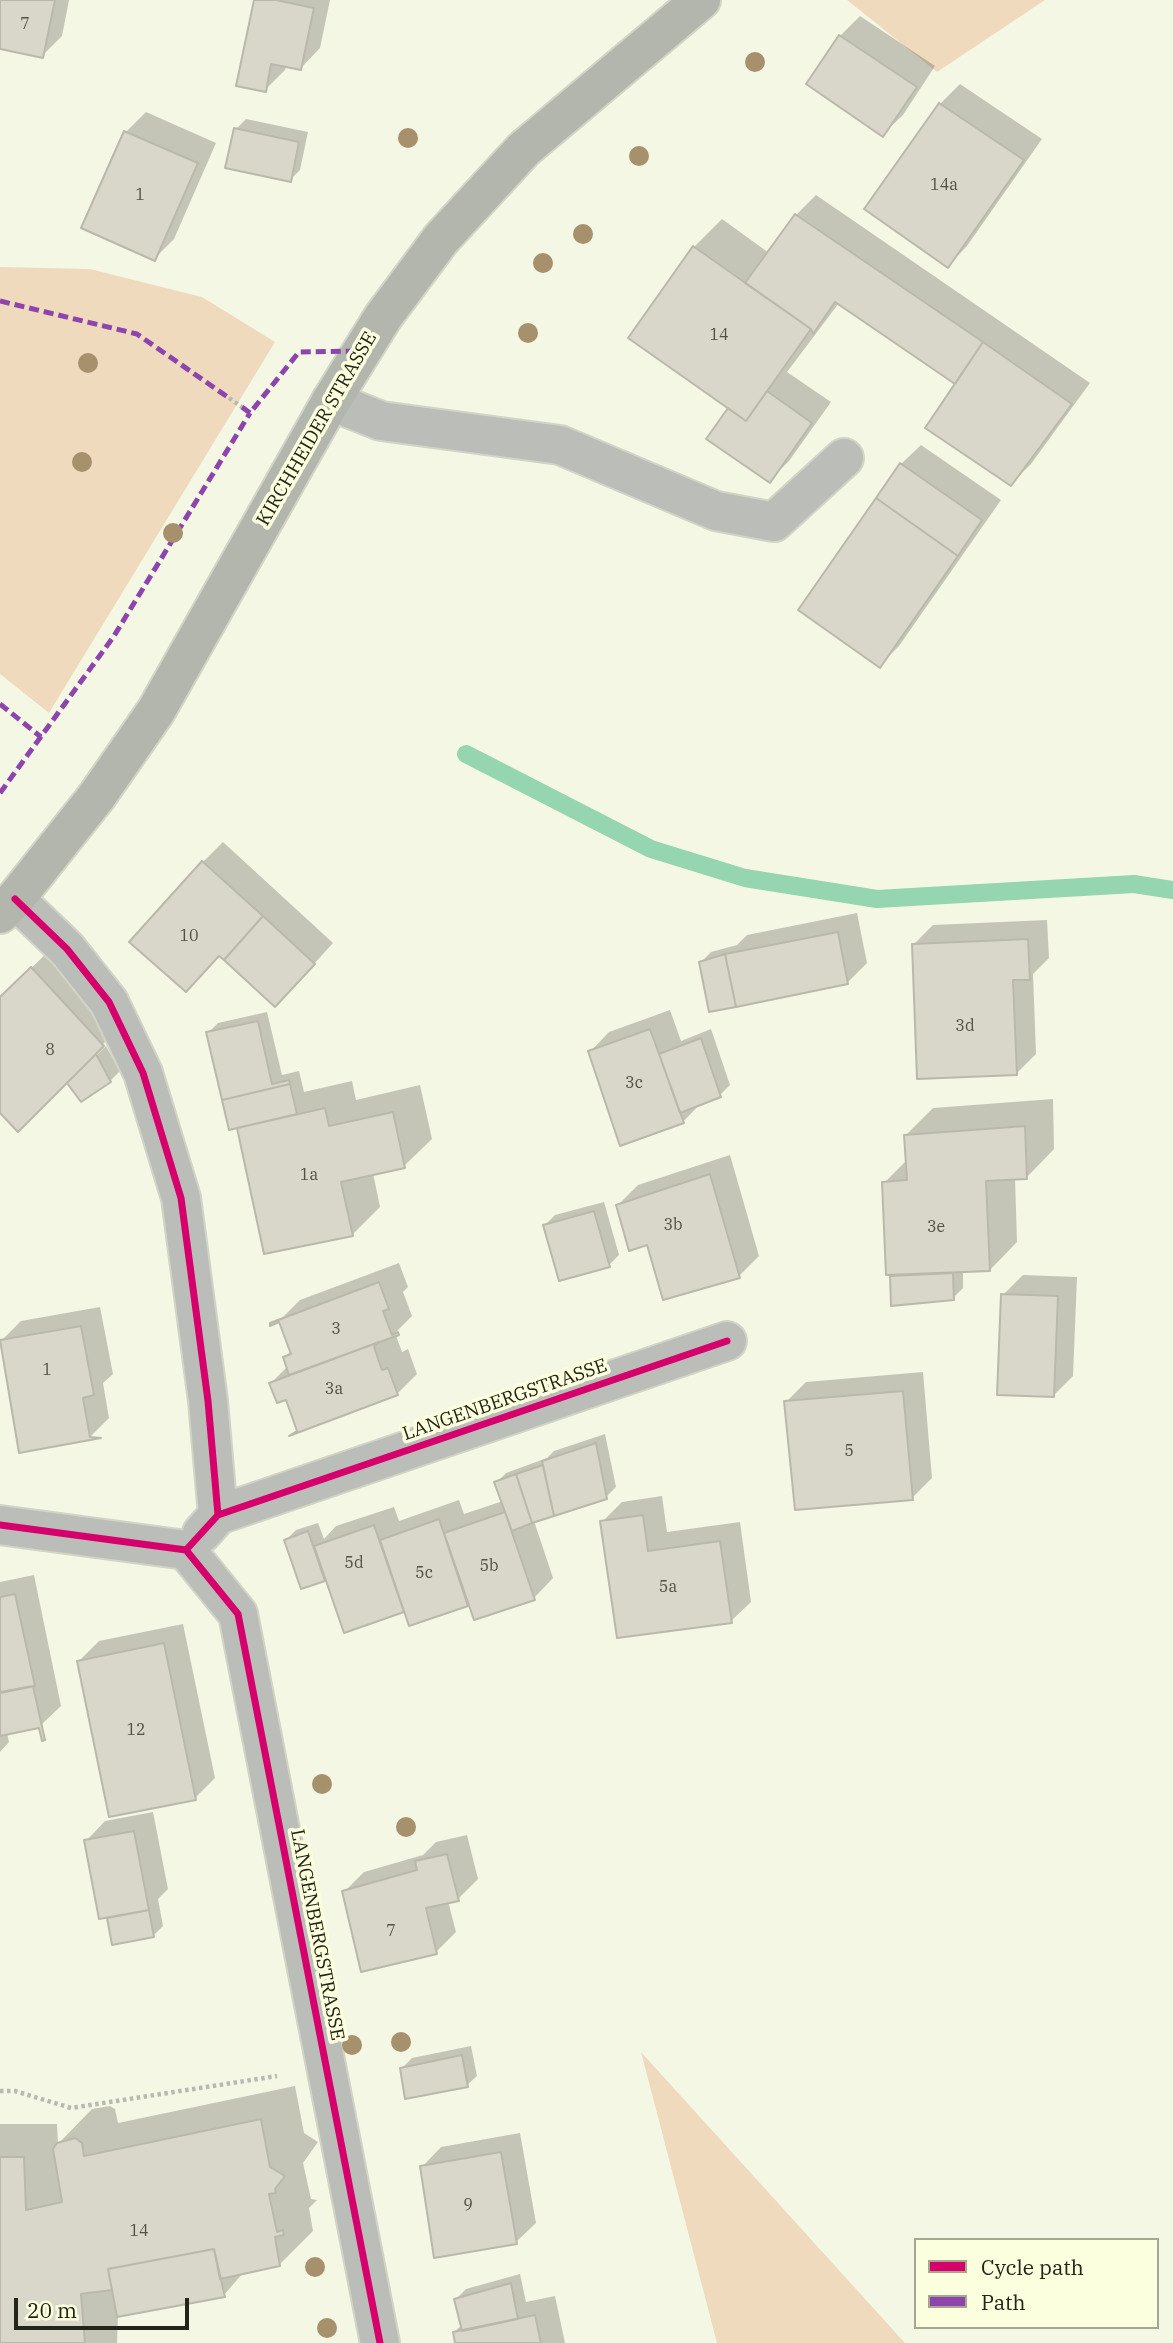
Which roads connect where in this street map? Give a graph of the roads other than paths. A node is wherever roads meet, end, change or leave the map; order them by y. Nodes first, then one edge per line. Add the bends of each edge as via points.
1 (701, 0) edge
2 (331, 401) junction
3 (844, 458) dead end
4 (8, 906) edge
5 (727, 1341) dead end
6 (218, 1515) junction
7 (0, 1525) edge
8 (186, 1550) junction
9 (380, 2343) edge

1 - 2 main road, KIRCHHEIDER STRASSE via 524,149 468,209 383,317
2 - 3 street via 381,421 560,445 716,511 774,522
2 - 4 main road, KIRCHHEIDER STRASSE via 156,711 97,796
4 - 6 street via 67,949 109,1002 143,1073 181,1198
5 - 6 street, LANGENBERGSTRASSE
6 - 8 street, LANGENBERGSTRASSE
7 - 8 street
8 - 9 street, LANGENBERGSTRASSE via 238,1614

